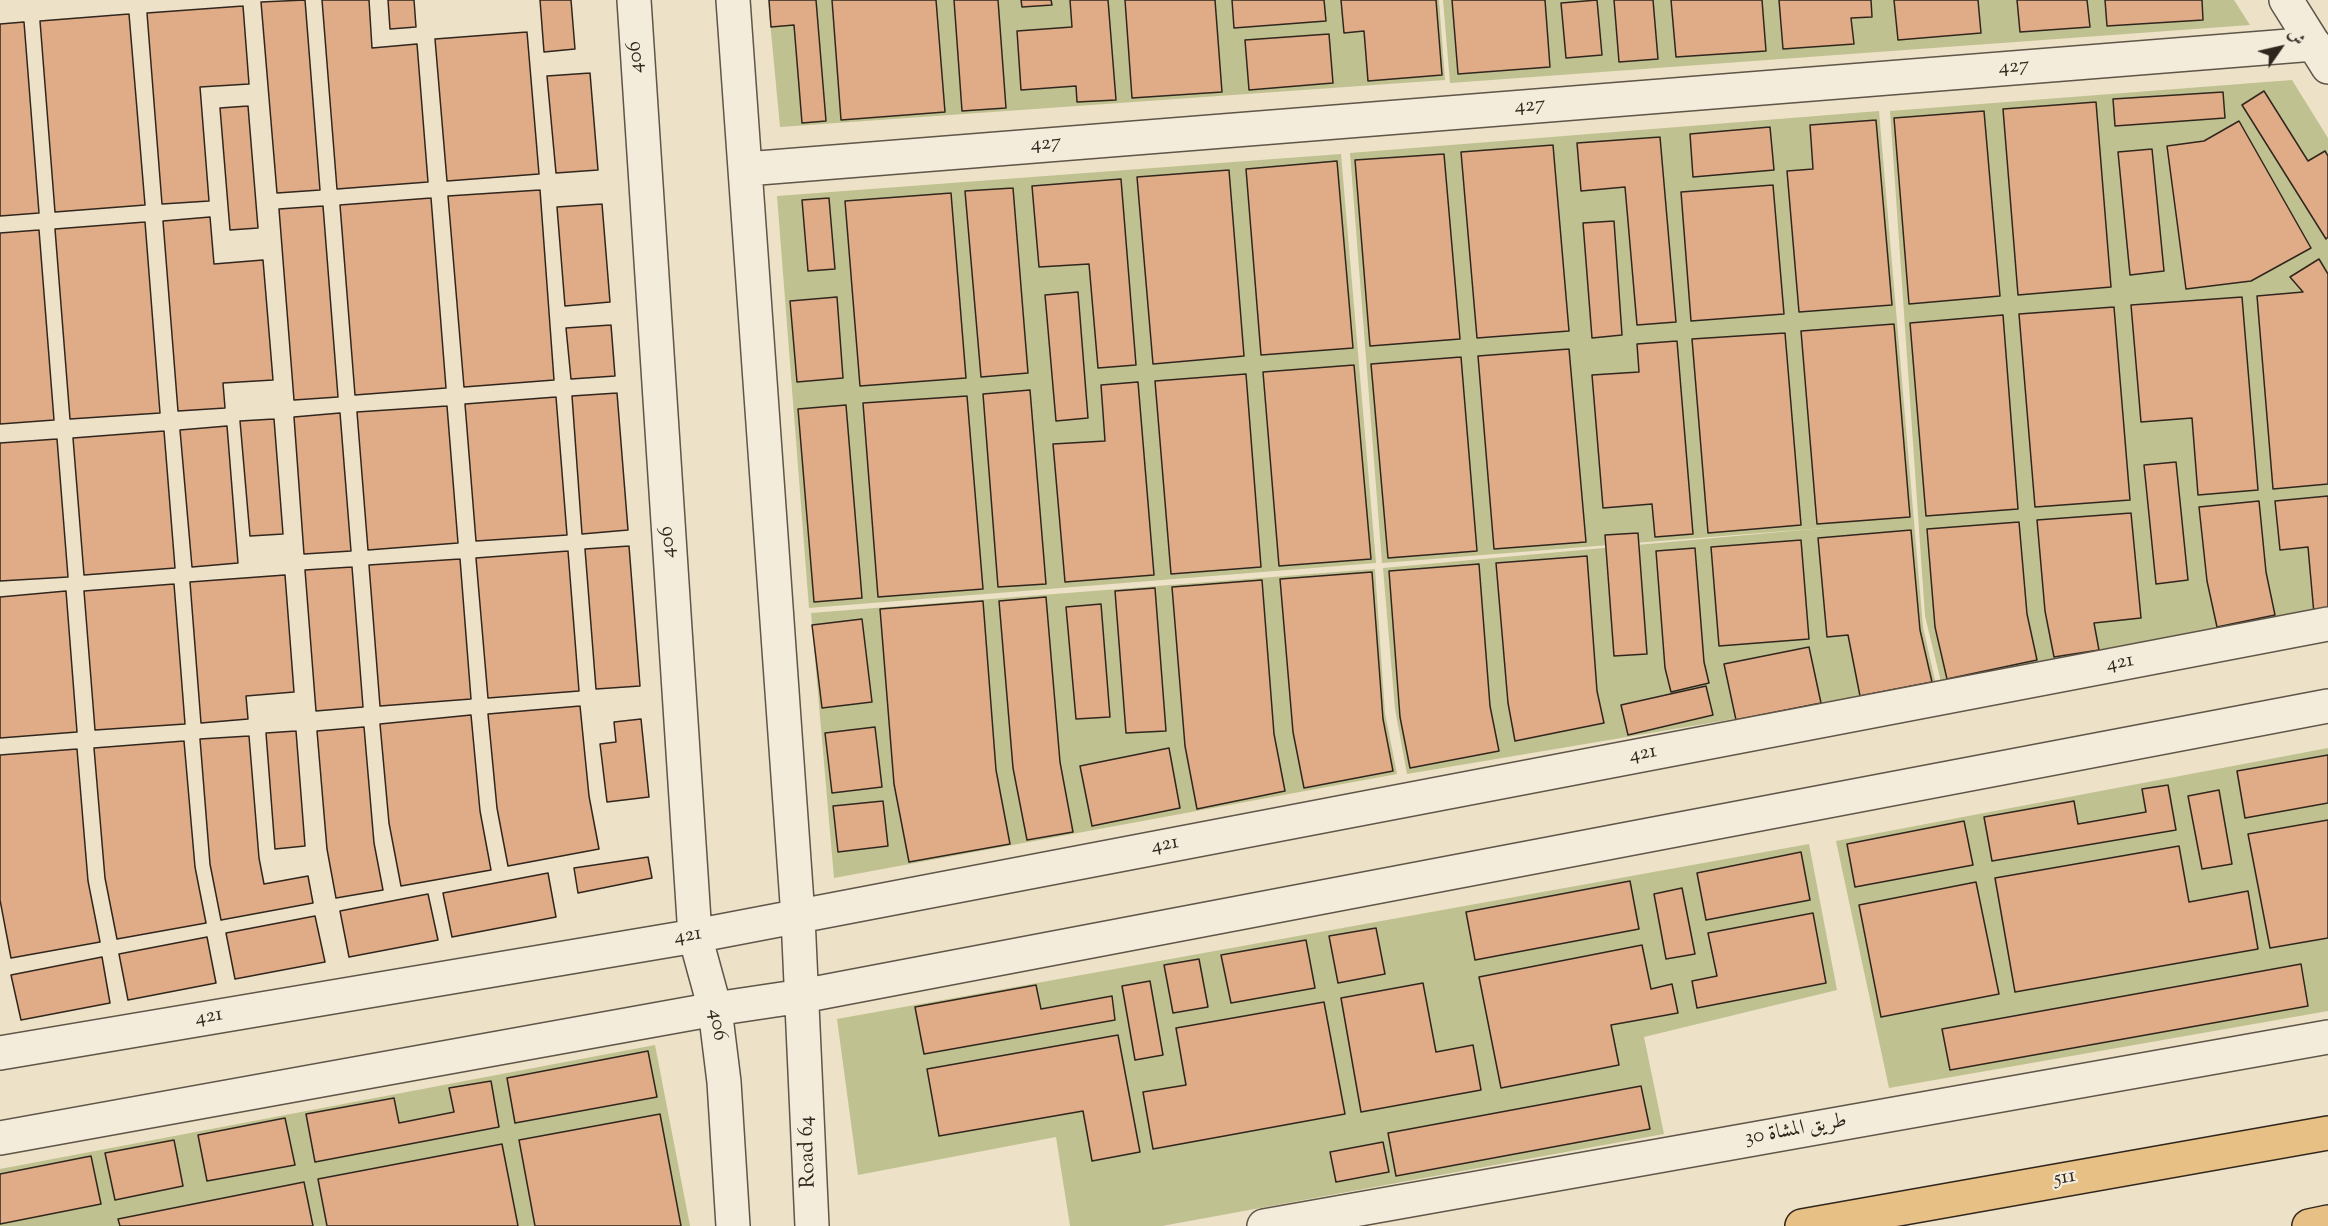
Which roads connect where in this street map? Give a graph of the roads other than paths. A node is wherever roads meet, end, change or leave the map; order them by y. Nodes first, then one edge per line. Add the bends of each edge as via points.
1 (634, 0) edge
2 (733, 0) edge
3 (2286, 0) edge
4 (2321, 56) edge
5 (746, 169) junction
6 (2328, 624) edge
7 (2328, 706) edge
8 (798, 917) junction
9 (695, 936) junction
10 (802, 996) junction
11 (715, 1009) junction
12 (2328, 1036) edge
13 (0, 1053) edge
14 (2328, 1133) edge
15 (0, 1138) edge
16 (2328, 1222) edge
17 (733, 1226) edge
18 (812, 1226) edge
19 (1264, 1226) edge
20 (1802, 1226) edge
21 (2309, 1226) edge

1 - 9 street, 406
2 - 5 street
3 - 4 street
4 - 5 street, 427
5 - 8 street
6 - 8 street, 421
7 - 10 street
8 - 9 street, 421
8 - 10 street
9 - 11 street, 406
9 - 13 street, 421
10 - 11 street
10 - 18 street, Road 64
11 - 15 street
11 - 17 street, 406
12 - 19 street, طريق المشاة 30
14 - 20 main road, 511
16 - 21 main road

